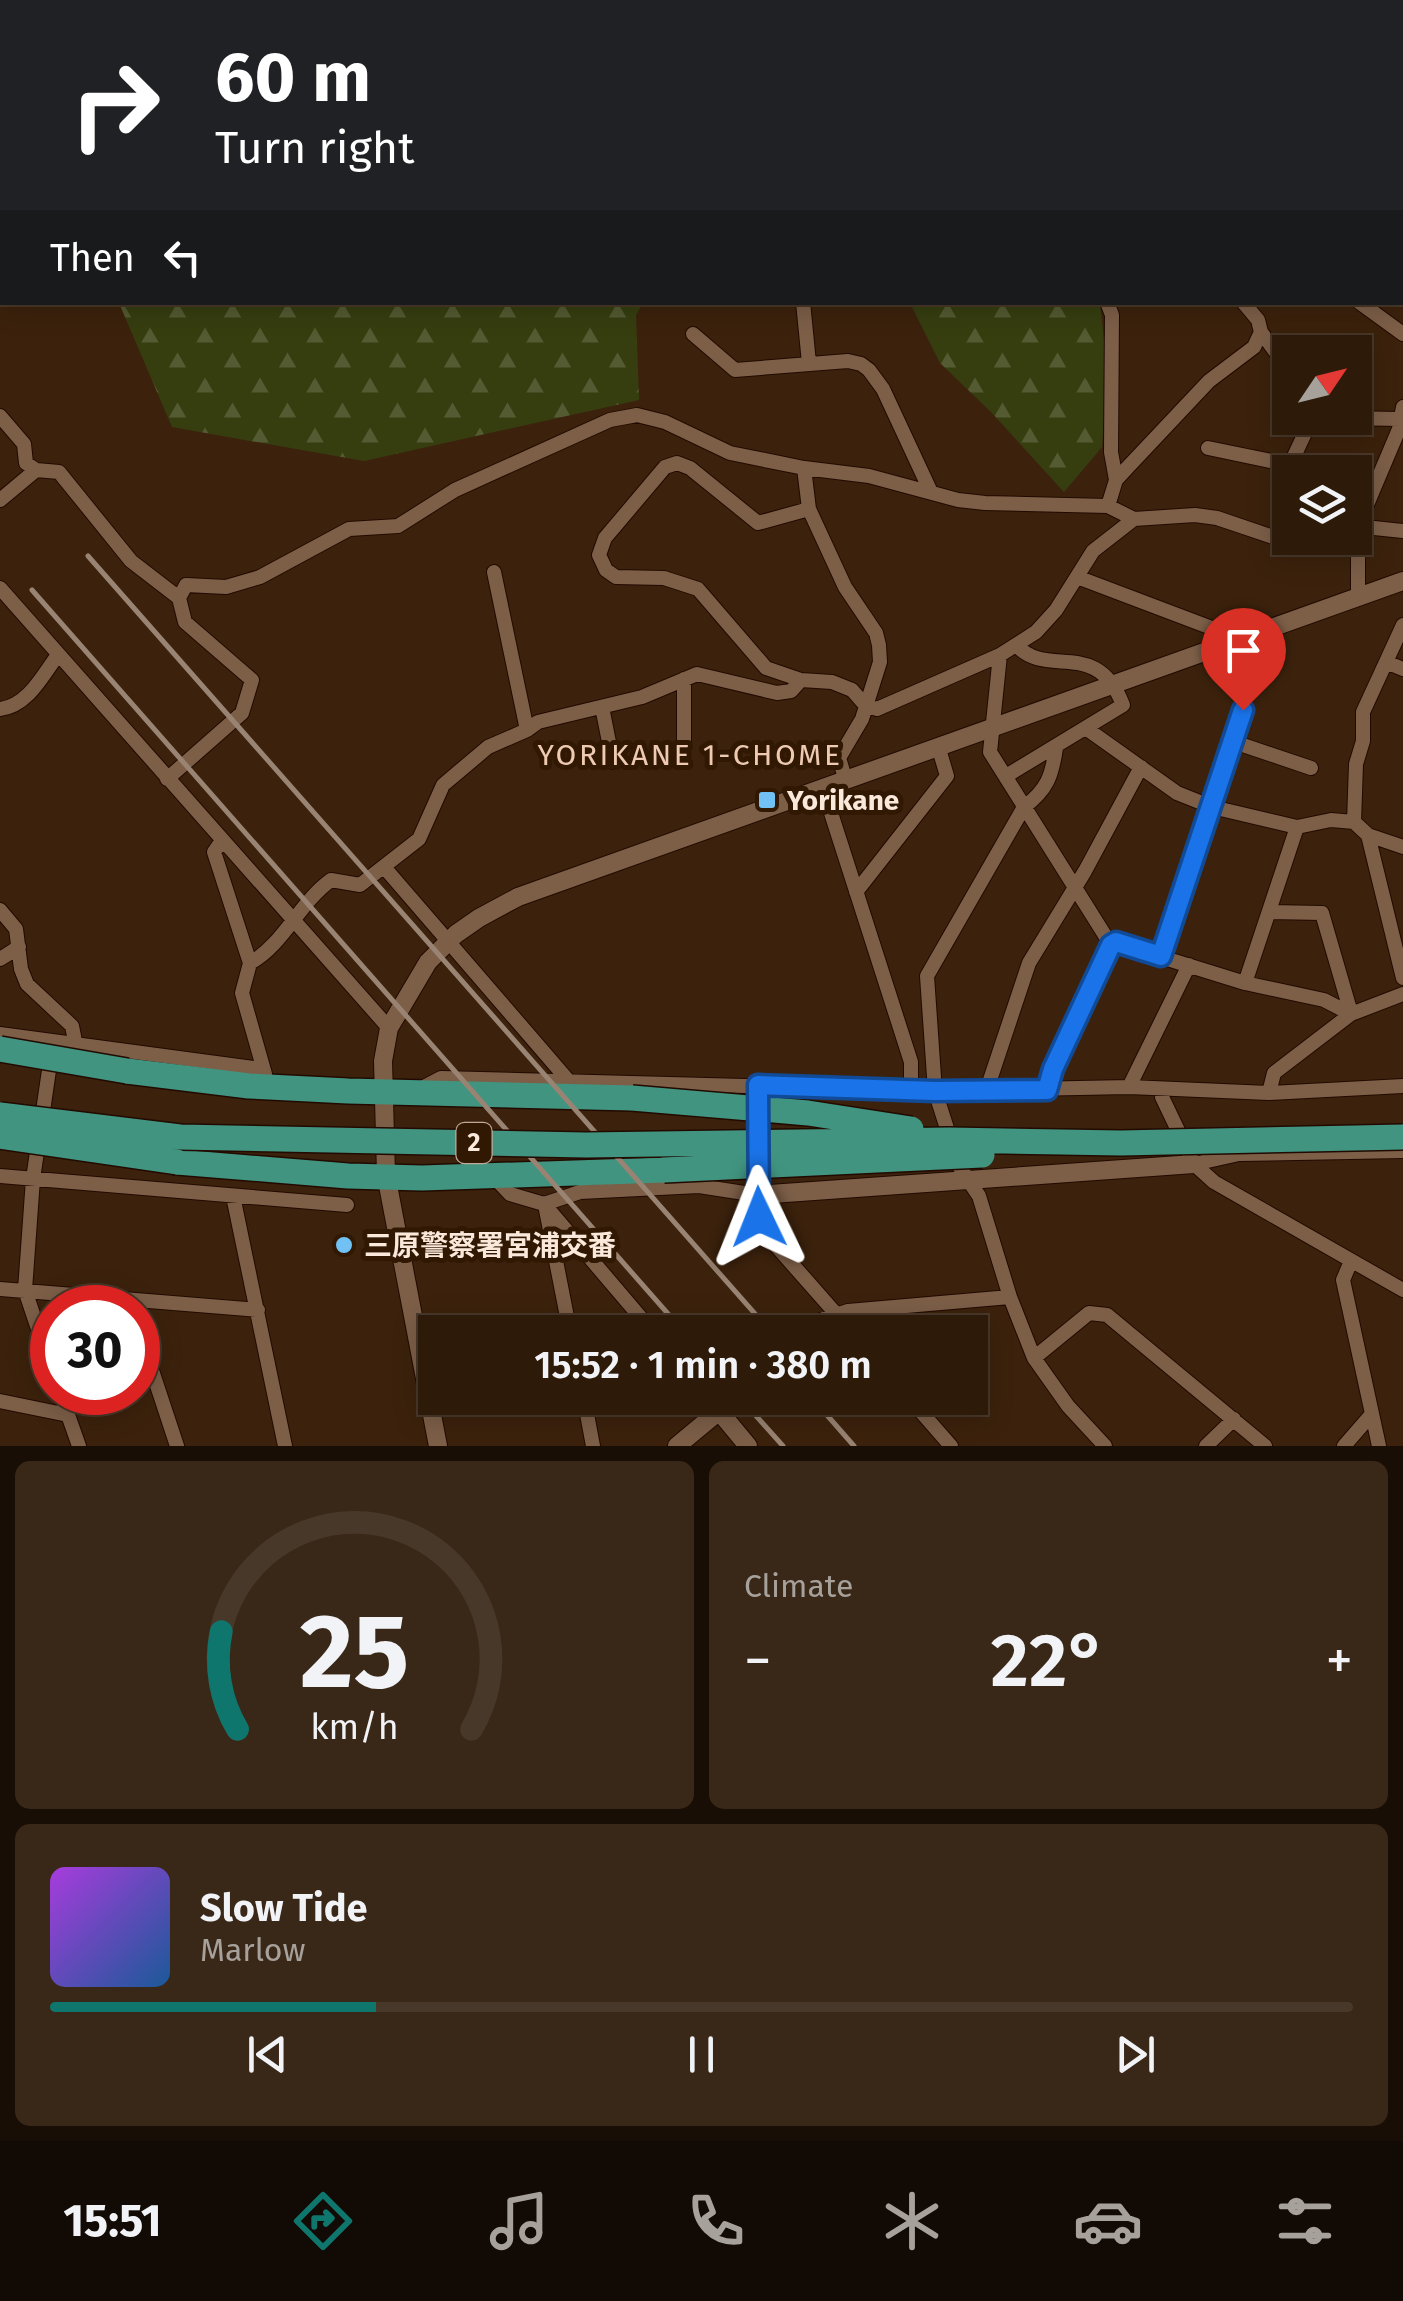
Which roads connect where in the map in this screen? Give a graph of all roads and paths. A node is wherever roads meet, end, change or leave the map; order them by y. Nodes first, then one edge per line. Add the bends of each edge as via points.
1 (803, 305) edge
2 (1108, 305) edge
3 (1246, 305) edge
4 (1364, 305) edge
5 (1262, 332) junction
6 (693, 334) dead end
7 (1403, 334) edge
8 (1272, 346) edge
9 (809, 364) junction
10 (1402, 413) edge
11 (0, 416) edge
12 (1372, 416) edge
13 (1304, 435) edge
14 (1208, 448) dead end
15 (804, 468) junction
16 (36, 470) junction
17 (1116, 480) junction
18 (930, 490) junction
19 (1372, 490) edge
20 (0, 500) edge
21 (1108, 506) junction
22 (808, 509) junction
23 (1134, 519) junction
24 (1372, 528) edge
25 (1403, 531) edge
26 (1272, 537) edge
27 (1357, 555) edge
28 (494, 572) dead end
29 (1077, 577) junction
30 (1403, 581) edge
31 (0, 588) edge
32 (180, 598) junction
33 (1358, 598) junction
34 (1403, 625) edge
35 (1264, 630) junction
36 (1227, 643) junction
37 (1016, 645) junction
38 (1000, 655) junction
39 (57, 656) junction
40 (1386, 662) junction
41 (1403, 669) edge
42 (684, 679) junction
43 (800, 680) junction
44 (1116, 686) junction
45 (602, 706) junction
46 (866, 706) junction
47 (0, 710) edge
48 (1087, 728) junction
49 (527, 730) junction
50 (990, 730) junction
51 (1234, 742) junction
52 (684, 745) dead end
53 (1056, 748) junction
54 (939, 749) junction
55 (613, 762) dead end
56 (1141, 767) junction
57 (1311, 768) dead end
58 (1006, 776) junction
59 (167, 779) junction
60 (846, 781) junction
61 (823, 788) junction
62 (1024, 807) junction
63 (1212, 807) junction
64 (1354, 822) junction
65 (1298, 827) junction
66 (1368, 834) junction
67 (221, 842) junction
68 (1403, 846) edge
69 (384, 867) junction
70 (1074, 887) junction
71 (856, 892) junction
72 (0, 910) edge
73 (1269, 912) junction
74 (292, 921) junction
75 (448, 942) junction
76 (1111, 945) junction
77 (19, 947) junction
78 (1161, 956) junction
79 (0, 959) edge
80 (250, 963) junction
81 (1189, 965) junction
82 (1403, 978) edge
83 (1246, 982) junction
84 (1403, 994) edge
85 (1345, 1008) junction
86 (389, 1028) junction
87 (0, 1034) edge
88 (53, 1043) junction
89 (76, 1046) junction
90 (0, 1049) edge
91 (267, 1078) junction
92 (568, 1079) junction
93 (758, 1085) junction
94 (1403, 1086) edge
95 (1130, 1087) junction
96 (1162, 1088) junction
97 (987, 1089) junction
98 (911, 1090) junction
99 (1047, 1090) junction
100 (935, 1091) junction
101 (397, 1093) junction
102 (1270, 1094) junction
103 (0, 1115) edge
104 (0, 1136) edge
105 (1403, 1138) edge
106 (949, 1140) junction
107 (1122, 1143) junction
108 (1403, 1151) edge
109 (1194, 1164) junction
110 (317, 1174) junction
111 (386, 1175) junction
112 (0, 1176) edge
113 (493, 1176) junction
114 (33, 1178) junction
115 (969, 1182) junction
116 (757, 1195) junction
117 (234, 1196) junction
118 (281, 1200) junction
119 (347, 1204) dead end
120 (544, 1204) junction
121 (567, 1230) junction
122 (551, 1235) junction
123 (1351, 1260) junction
124 (0, 1289) edge
125 (25, 1290) junction
126 (1403, 1290) edge
127 (30, 1291) edge
128 (1010, 1297) junction
129 (30, 1305) edge
130 (160, 1305) edge
131 (258, 1310) junction
132 (835, 1314) joint
133 (567, 1315) edge
134 (639, 1315) edge
135 (1034, 1358) junction
136 (160, 1395) edge
137 (0, 1401) edge
138 (30, 1407) edge
139 (68, 1415) edge
140 (587, 1415) edge
141 (704, 1415) edge
142 (722, 1415) edge
143 (924, 1415) edge
144 (1371, 1416) junction
145 (1234, 1420) junction
146 (78, 1446) edge
147 (177, 1446) edge
148 (285, 1446) edge
149 (438, 1446) edge
150 (593, 1446) edge
151 (677, 1446) edge
152 (748, 1446) edge
153 (952, 1446) edge
154 (1105, 1446) edge
155 (1206, 1446) edge
156 (1266, 1446) edge
157 (1344, 1446) edge
158 (1379, 1446) edge

1 - 9 street
2 - 17 street
3 - 5 street
4 - 7 street
5 - 8 street
5 - 17 street
6 - 9 street via 735,370
9 - 18 street via 848,361 869,370
10 - 12 street
10 - 19 street
11 - 16 street
13 - 14 street via 1290,465
15 - 18 street
15 - 22 street
15 - 32 street via 730,453 638,415 610,420 454,490 398,526 349,529 260,577 226,587 186,585
16 - 20 street
16 - 32 street via 59,472 131,561
17 - 21 street
18 - 21 street via 986,504
21 - 23 street
22 - 43 street via 758,523 677,463 665,467 598,554 616,577 664,578 698,590 766,668
22 - 46 street via 876,633 880,662
23 - 26 street via 1195,515
23 - 29 street via 1093,551
24 - 25 street
27 - 33 street
28 - 49 street
29 - 36 street via 1218,630
29 - 37 street via 1056,610
30 - 33 street
31 - 39 street
32 - 59 street via 185,622 252,680 242,713
33 - 35 street
34 - 40 street
35 - 36 street
35 - 51 street
36 - 44 street
37 - 38 street
37 - 44 street via 1025,655 1092,665
38 - 46 street via 877,709
38 - 50 street
39 - 47 street via 25,698
39 - 59 street
40 - 41 street
40 - 64 street via 1363,712
42 - 43 street via 696,674 777,693 791,691
42 - 45 street
42 - 52 street
43 - 46 street via 832,682
44 - 48 street via 1123,705
44 - 50 street
45 - 49 street
45 - 55 street
46 - 60 street via 839,758
48 - 53 street
48 - 56 street
49 - 69 street via 488,746 442,785 419,839
50 - 54 street
50 - 58 street via 990,752
51 - 57 street
51 - 63 street
53 - 58 street
53 - 62 street via 1052,777
54 - 60 street
54 - 71 street via 947,776
56 - 63 street
56 - 70 street
58 - 62 street
59 - 67 street
60 - 61 street
61 - 71 street
61 - 75 street via 518,897
62 - 70 street
62 - 100 street via 927,976
63 - 65 street
63 - 78 street
64 - 65 street
64 - 66 street
65 - 73 street
66 - 68 street
66 - 82 street
67 - 74 street
67 - 80 street via 214,852
69 - 74 street via 360,885 331,880
69 - 75 street
70 - 76 street
70 - 97 street via 1029,963
71 - 98 street via 911,1062
72 - 77 street via 16,929
73 - 83 street
73 - 85 street via 1322,913
74 - 80 street
74 - 86 street
75 - 86 street via 419,974
75 - 92 street
76 - 78 street
76 - 99 street
77 - 79 street
77 - 89 street via 27,984 72,1026
78 - 81 street
80 - 91 street via 242,993
81 - 83 street
81 - 95 street
83 - 85 street
84 - 85 street
85 - 102 street via 1274,1073
86 - 101 street via 383,1061
87 - 88 street
88 - 89 street
88 - 114 street
89 - 91 street
90 - 91 highway, bridge via 127,1071
91 - 101 highway
92 - 93 street
92 - 101 street via 442,1078
93 - 98 street
93 - 116 street
94 - 102 street
95 - 96 street
95 - 99 street
96 - 102 street
96 - 109 street
97 - 99 street
97 - 100 street
98 - 100 street
100 - 115 street
101 - 106 highway, bridge via 632,1098 808,1113
101 - 111 street
103 - 106 highway, 2, bridge via 180,1138 586,1146
104 - 110 highway, bridge
105 - 107 highway, 2, bridge
106 - 107 highway, 2, bridge
107 - 113 highway, bridge
108 - 109 street via 1239,1154
109 - 115 street
109 - 123 street
110 - 111 highway
110 - 118 street
111 - 113 highway
111 - 149 street
112 - 114 street
113 - 120 street via 510,1194
114 - 117 street
114 - 125 street
115 - 116 street
115 - 128 street
116 - 120 street via 699,1186 580,1192
116 - 132 street via 764,1232
117 - 118 street
117 - 131 street
118 - 119 street
120 - 121 street
120 - 122 street
121 - 122 street
121 - 134 street
122 - 133 street
123 - 126 street
123 - 144 street via 1343,1280
124 - 125 street
125 - 127 street
125 - 129 street
128 - 132 street
128 - 135 street
130 - 131 street
131 - 148 street
135 - 145 street via 1088,1312 1107,1315
135 - 154 street
136 - 147 street
137 - 138 street
139 - 146 street
140 - 150 street
141 - 151 street
142 - 152 street
143 - 153 street
144 - 157 street
144 - 158 street
145 - 155 street
145 - 156 street

